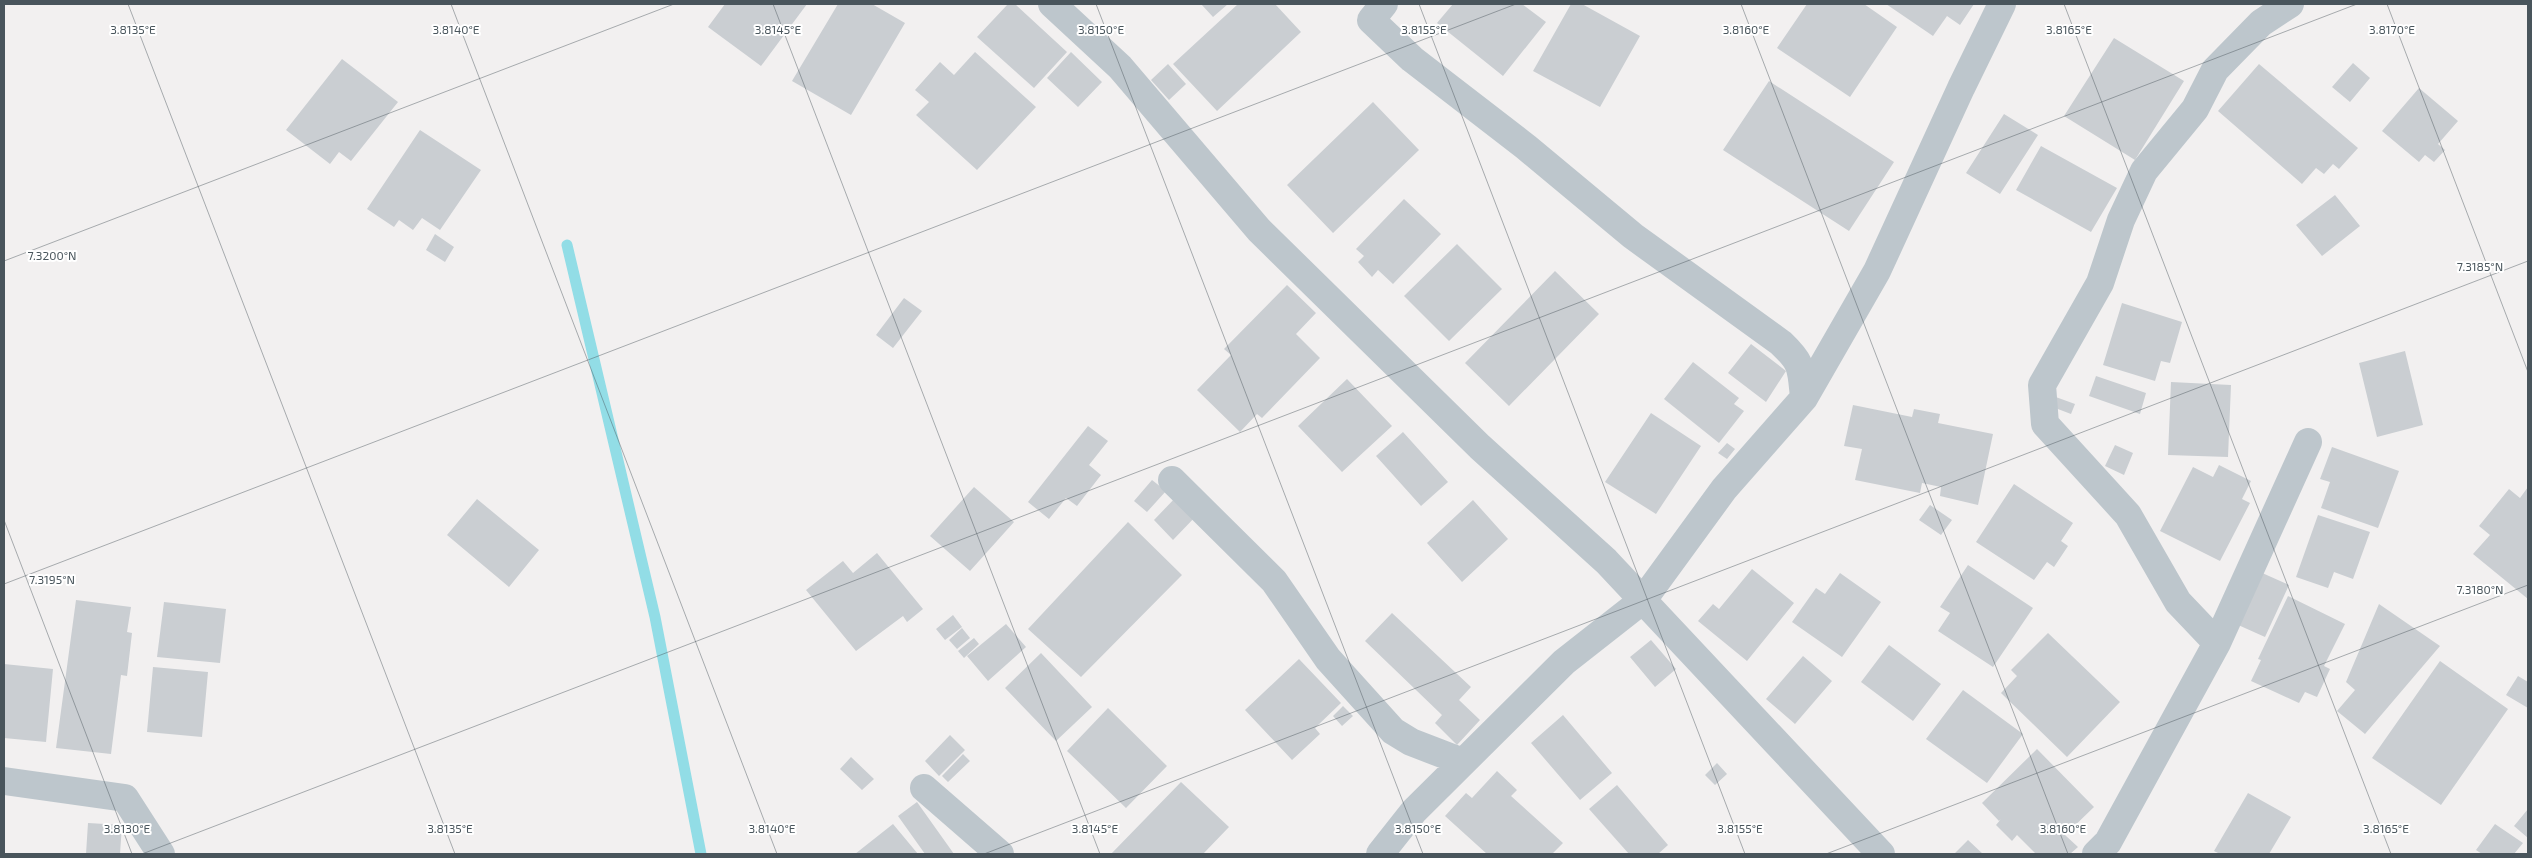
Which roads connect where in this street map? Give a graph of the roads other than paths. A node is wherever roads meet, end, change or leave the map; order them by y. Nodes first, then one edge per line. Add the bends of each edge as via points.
1 (1052, 4) edge
2 (1384, 4) edge
3 (2002, 4) edge
4 (2290, 4) edge
5 (1804, 398) junction
6 (2308, 442) dead end
7 (1172, 480) dead end
8 (1642, 600) junction
9 (2217, 643) junction
10 (1463, 762) junction
11 (4, 781) edge
12 (924, 788) dead end
13 (161, 854) edge
14 (1000, 854) edge
15 (1380, 854) edge
16 (1881, 854) edge
17 (2096, 854) edge

1 - 8 street via 1120,67 1259,230 1480,447 1606,561
2 - 5 street via 1371,20 1412,59 1526,147 1633,236 1796,357
3 - 5 street via 1877,271
4 - 9 street via 2261,23 2215,70 2195,109 2144,171 2121,220 2100,283 2042,386 2045,424 2128,515 2178,602
5 - 8 street via 1724,489
6 - 9 street
7 - 10 street via 1274,581 1328,659 1393,731 1411,742
8 - 10 street via 1564,662
8 - 16 street
9 - 17 street via 2108,842
10 - 15 street via 1414,811
11 - 13 street via 125,798
12 - 14 street

